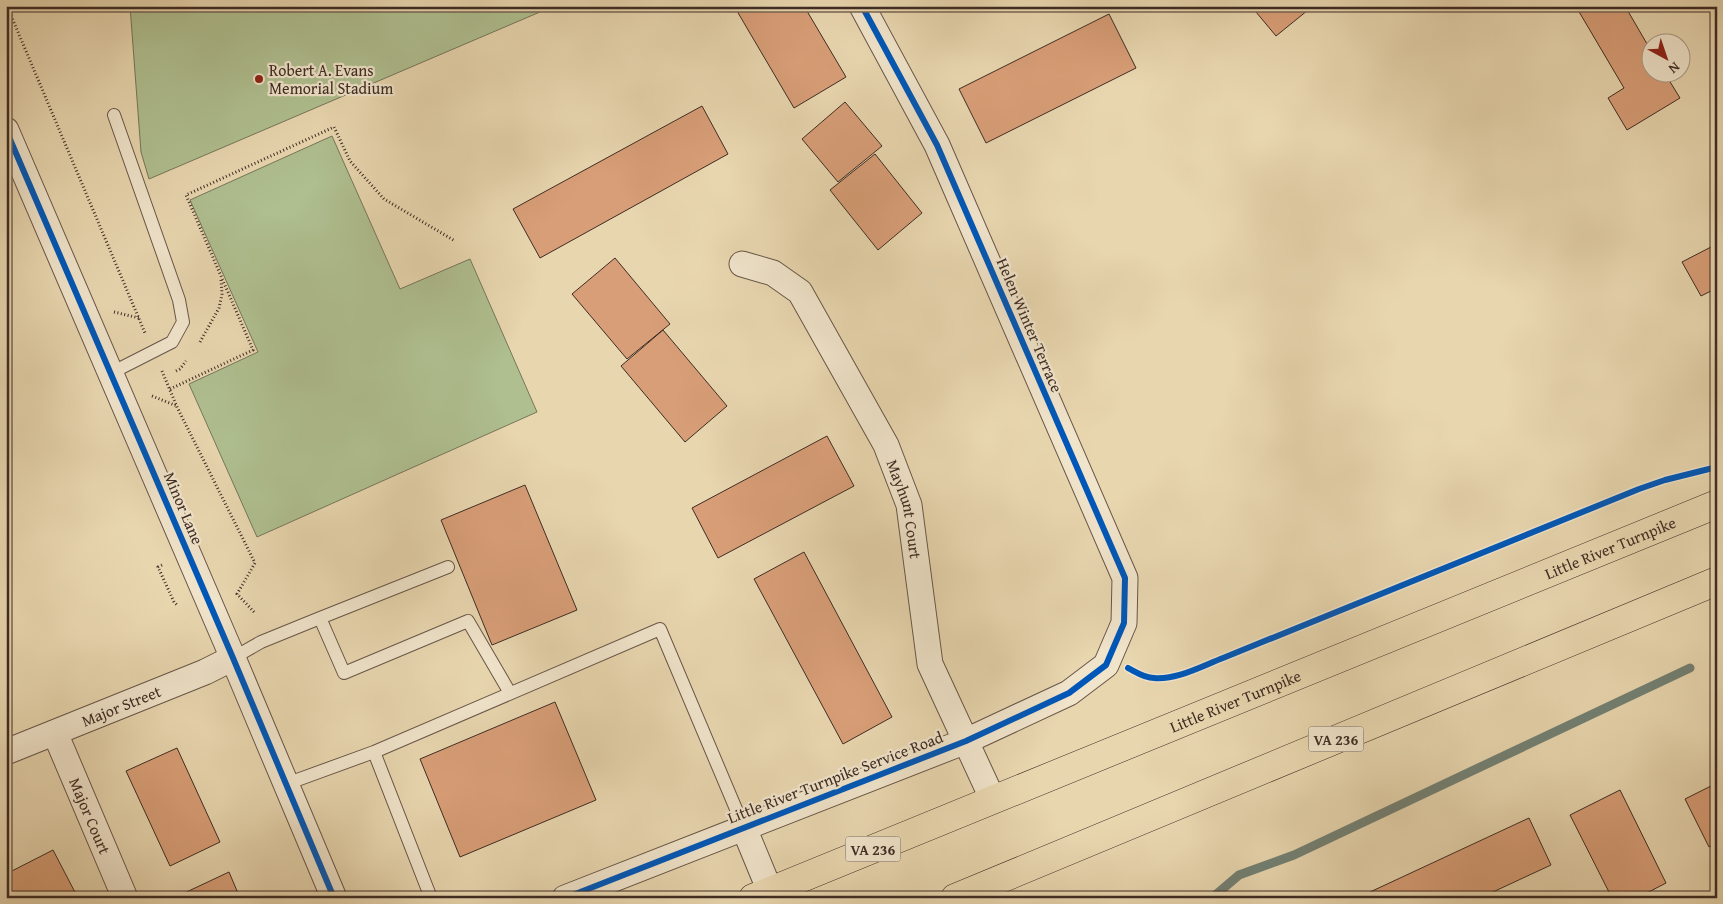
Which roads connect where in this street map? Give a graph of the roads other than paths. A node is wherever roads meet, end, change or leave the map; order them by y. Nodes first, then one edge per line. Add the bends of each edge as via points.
1 (862, 6) edge
2 (114, 115) dead end
3 (6, 130) edge
4 (742, 264) dead end
5 (111, 373) junction
6 (1717, 504) edge
7 (448, 567) dead end
8 (1717, 581) edge
9 (320, 618) junction
10 (234, 658) junction
11 (1106, 665) joint
12 (510, 694) junction
13 (56, 733) junction
14 (966, 741) junction
15 (6, 752) edge
16 (374, 752) junction
17 (286, 784) junction
18 (992, 800) junction
19 (744, 828) junction
20 (761, 894) edge
21 (125, 898) edge
22 (334, 898) edge
23 (431, 898) edge
24 (565, 898) edge
25 (954, 898) edge

1 - 11 street, Helen Winter Terrace via 937,145 1125,578 1124,624
2 - 5 lane via 184,322 172,342
3 - 5 street, Minor Lane
4 - 14 street, Mayhunt Court via 773,273 800,292 886,445 909,505 930,664
5 - 10 street, Minor Lane
6 - 18 main road, Little River Turnpike / VA 236
7 - 9 lane
8 - 25 main road, VA 236
9 - 10 lane via 261,642
9 - 12 lane via 344,673 468,621
10 - 13 street, Major Street
10 - 17 street, Minor Lane
11 - 14 street, Little River Turnpike Service Road via 1069,693
12 - 16 lane
12 - 19 lane via 660,630
13 - 15 street, Major Street
13 - 21 street, Major Court
14 - 18 street, Mayhunt Court
14 - 19 street, Little River Turnpike Service Road
16 - 17 lane
16 - 23 lane
17 - 22 street, Minor Lane
18 - 20 main road, Little River Turnpike / VA 236
19 - 20 street
19 - 24 street, Little River Turnpike Service Road

